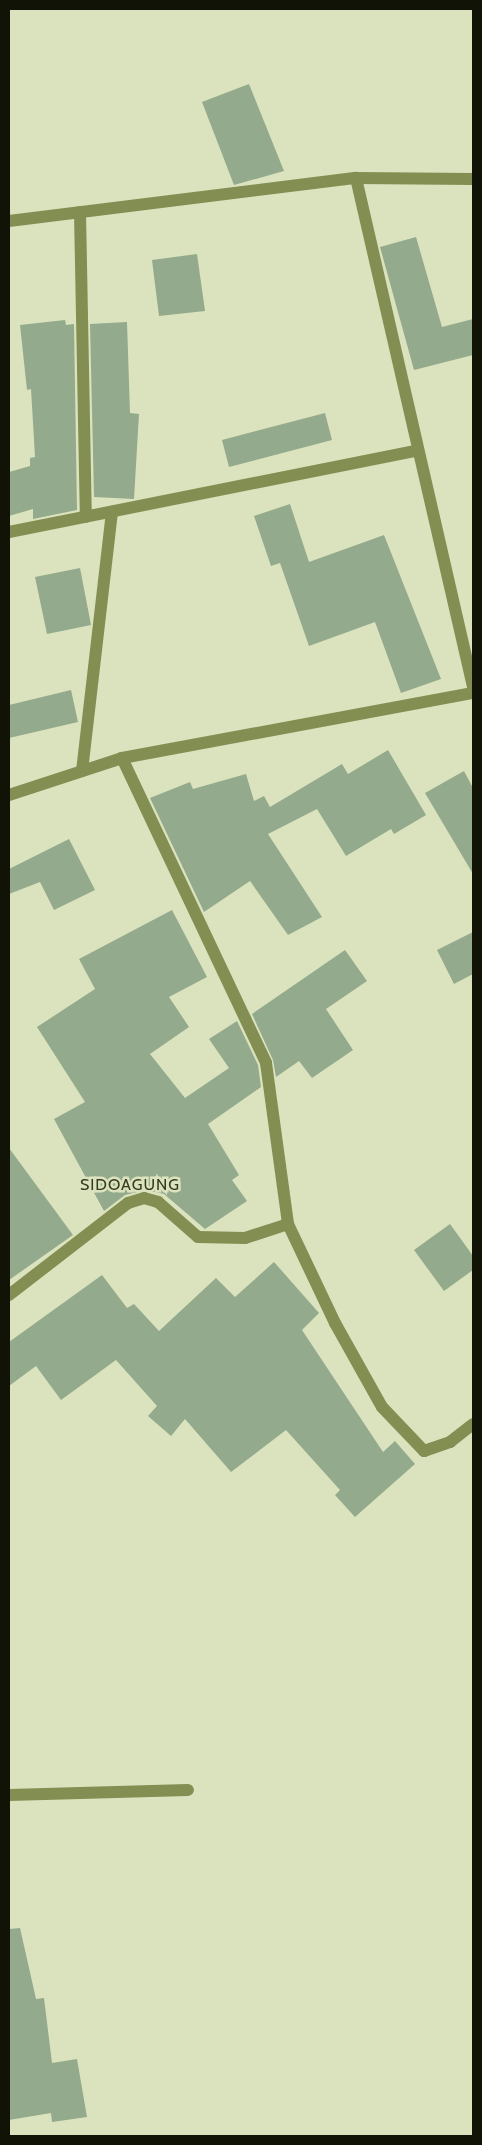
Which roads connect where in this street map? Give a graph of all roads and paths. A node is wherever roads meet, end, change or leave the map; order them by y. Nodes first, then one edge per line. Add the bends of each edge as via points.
1 (356, 178) junction
2 (473, 178) edge
3 (80, 212) junction
4 (9, 221) edge
5 (418, 450) junction
6 (112, 512) junction
7 (86, 517) junction
8 (9, 532) edge
9 (473, 687) edge
10 (473, 693) edge
11 (122, 758) junction
12 (82, 771) junction
13 (9, 795) edge
14 (288, 1224) junction
15 (9, 1295) edge
16 (473, 1424) edge
17 (188, 1790) dead end
18 (9, 1794) edge

1 - 2 street
1 - 3 street
1 - 5 street
3 - 4 street
3 - 7 street
5 - 6 street
5 - 9 street
6 - 7 street
6 - 12 street
7 - 8 street
10 - 11 street
11 - 12 street
11 - 14 street via 266,1063
12 - 13 street
14 - 15 street via 245,1238 198,1237 158,1202 144,1198 128,1203
14 - 16 street via 382,1406 424,1450 450,1442
17 - 18 street

